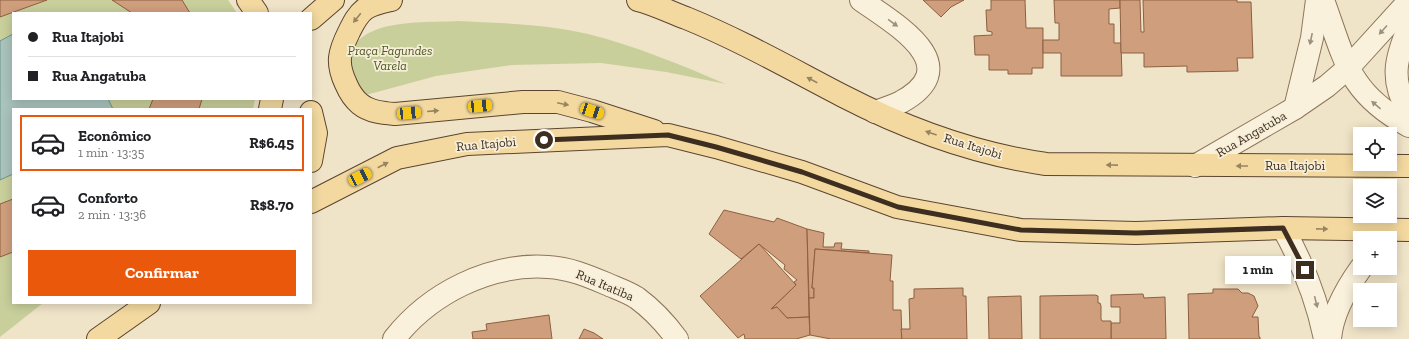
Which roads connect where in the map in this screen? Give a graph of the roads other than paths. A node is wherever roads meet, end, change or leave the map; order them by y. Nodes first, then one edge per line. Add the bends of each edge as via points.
1 (248, 0) edge
2 (333, 0) edge
3 (391, 0) edge
4 (638, 0) edge
5 (861, 0) edge
6 (1317, 0) edge
7 (1323, 0) edge
8 (1409, 1) edge
9 (256, 12) edge
10 (312, 18) edge
11 (1409, 27) edge
12 (1348, 68) junction
13 (1295, 108) junction
14 (876, 112) junction
15 (1409, 113) edge
16 (312, 116) edge
17 (1409, 126) edge
18 (668, 135) junction
19 (312, 155) edge
20 (1195, 166) junction
21 (1409, 166) edge
22 (312, 201) edge
23 (1283, 228) junction
24 (1401, 234) edge
25 (1356, 275) edge
26 (139, 304) edge
27 (147, 304) edge
28 (124, 319) junction
29 (98, 339) edge
30 (394, 339) edge
31 (678, 339) edge
32 (1324, 339) edge
33 (1330, 339) edge

1 - 9 main road
2 - 10 main road
3 -> 18 main road via 364,10 354,21 343,43 339,57 340,71 349,90 360,104 378,112 395,114 523,102 558,102
14 -> 4 main road, Rua Itajobi via 725,34
5 -> 14 street via 909,35 924,50 929,66 925,80 915,92 901,102
6 -> 13 street, Rua Angatuba via 1312,38
7 - 12 street
8 -> 12 street
11 - 15 street via 1396,64 1398,85
12 - 13 street
17 -> 12 street via 1372,102 1358,86
13 - 20 street, Rua Angatuba
20 -> 14 main road, Rua Itajobi via 1046,164 1019,160 974,148
16 - 19 main road via 316,133
22 -> 18 main road, Rua Itajobi via 397,158 467,144
18 - 23 main road, Rua Itajobi via 802,172 898,207 1021,230 1136,233
21 -> 20 main road, Rua Itajobi
23 -> 24 main road, Rua Itajobi
23 -> 32 street via 1301,259 1314,292
25 - 33 street via 1336,310
26 - 28 main road
27 - 28 main road
28 - 29 main road
30 - 31 street, Rua Itatiba via 416,316 440,297 472,280 494,272 548,267 588,276 636,297 654,312

